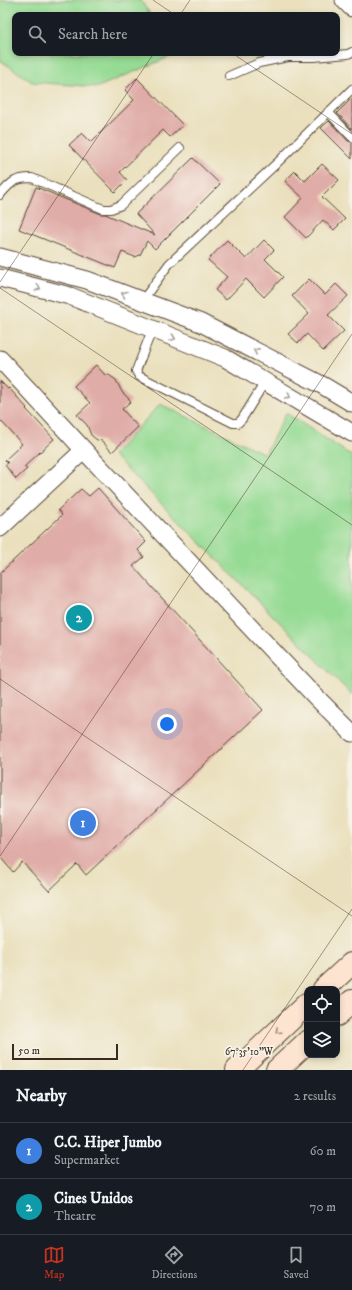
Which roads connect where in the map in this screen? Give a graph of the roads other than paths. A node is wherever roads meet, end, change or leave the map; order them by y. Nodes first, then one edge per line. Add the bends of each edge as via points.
1 (344, 0) edge
2 (352, 8) edge
3 (352, 52) edge
4 (340, 55) edge
5 (325, 56) edge
6 (228, 76) dead end
7 (352, 89) edge
8 (328, 112) junction
9 (352, 136) edge
10 (180, 148) dead end
11 (0, 195) edge
12 (0, 257) edge
13 (0, 278) edge
14 (142, 301) junction
15 (152, 330) junction
16 (0, 359) edge
17 (264, 382) junction
18 (352, 403) edge
19 (352, 433) edge
20 (84, 450) junction
21 (0, 528) edge
22 (352, 733) edge
23 (352, 963) edge
24 (327, 986) edge
25 (352, 1001) edge
26 (304, 1007) edge
27 (340, 1012) edge
28 (304, 1045) edge
29 (237, 1070) edge
30 (277, 1070) edge

1 - 2 street
3 - 4 lane
5 - 6 lane via 288,57 259,64
7 - 8 lane
8 - 9 lane
8 - 14 lane via 169,264
10 - 11 lane via 121,205 111,209 103,209 32,178 21,178 10,184
14 -> 12 street via 87,280
13 -> 15 street via 70,296
18 -> 14 street via 201,323
15 -> 17 street via 225,358
15 - 17 lane via 136,371 139,376 233,423 238,423 242,419
16 - 20 street
17 -> 19 street
20 - 21 street
20 - 22 street
23 - 24 street
25 - 27 street
26 -> 29 street
28 - 30 street

